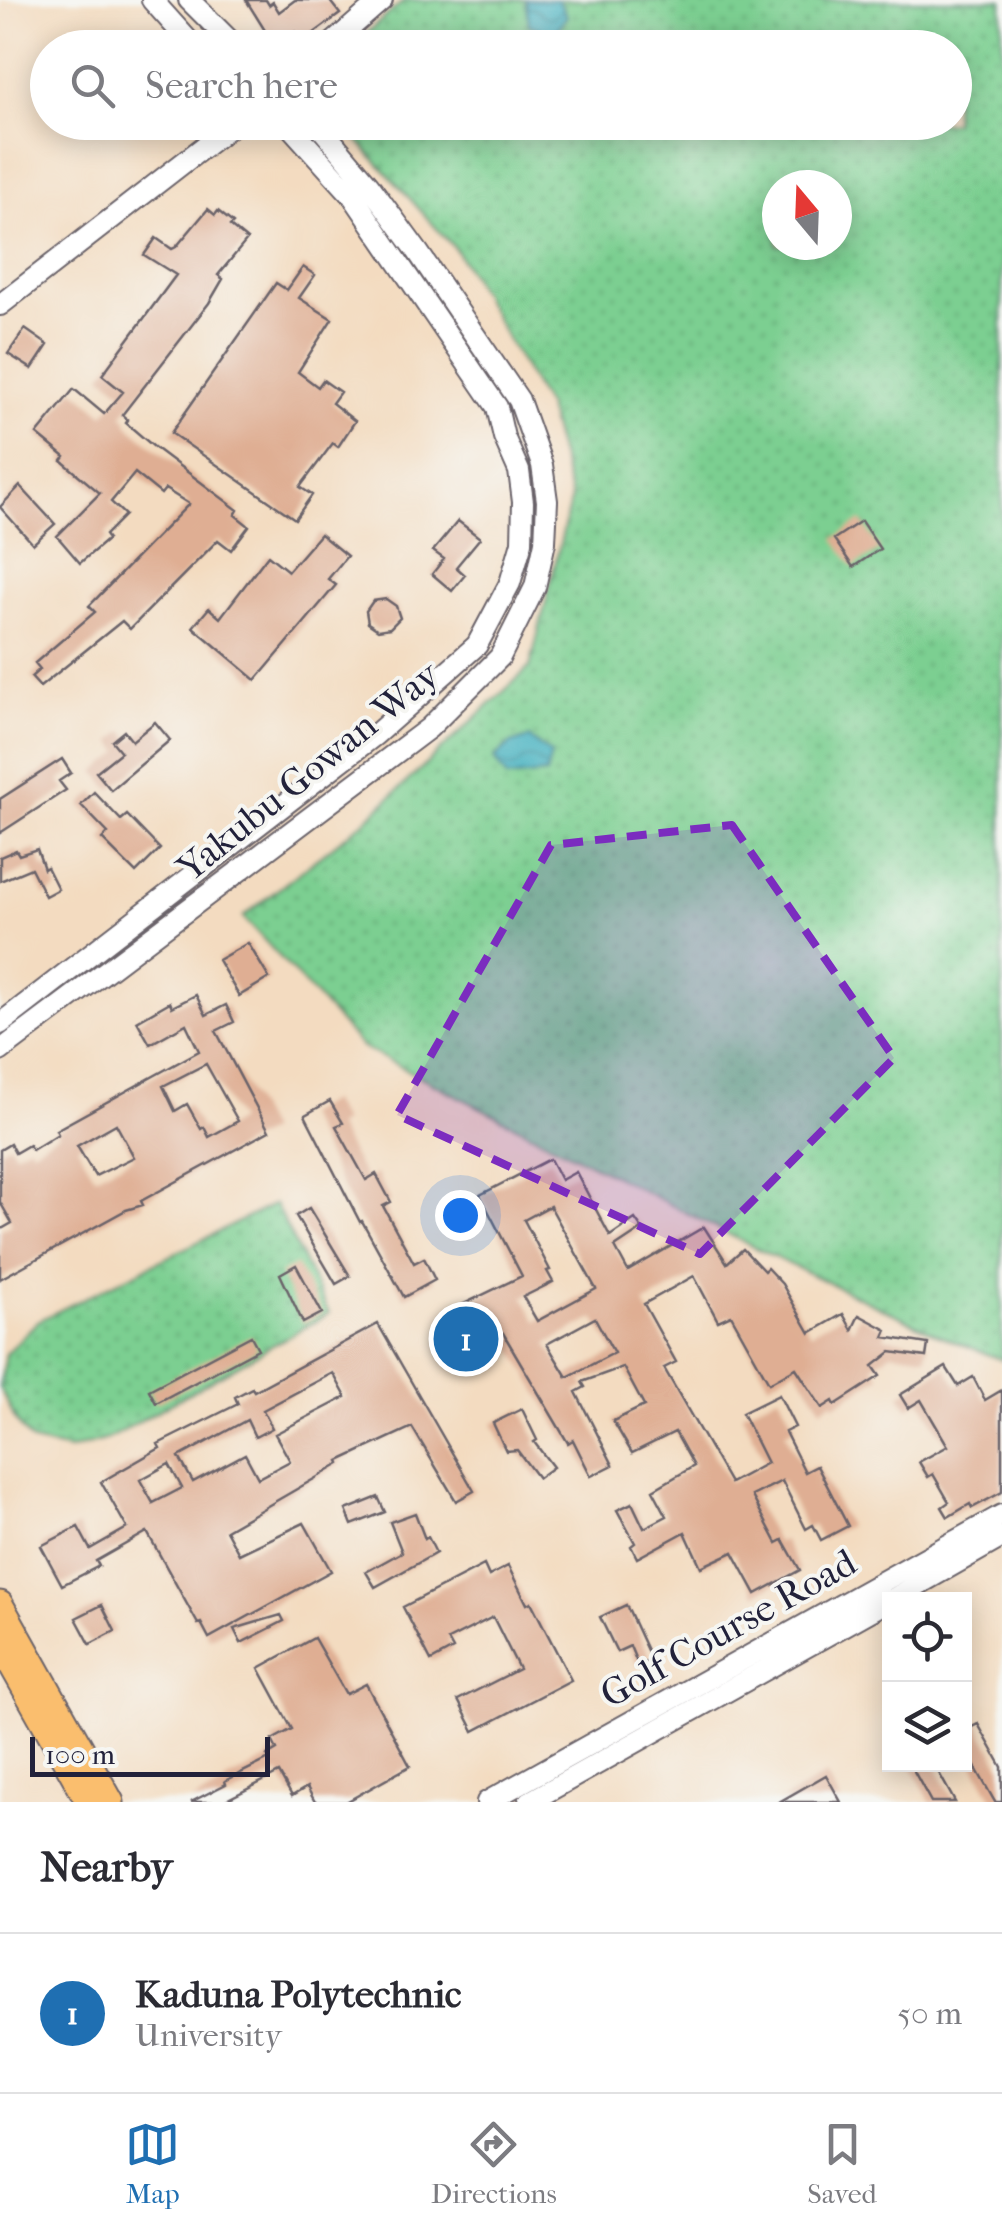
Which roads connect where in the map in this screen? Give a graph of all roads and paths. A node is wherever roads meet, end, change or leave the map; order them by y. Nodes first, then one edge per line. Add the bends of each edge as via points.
1 (152, 0) edge
2 (189, 0) edge
3 (382, 0) edge
4 (179, 30) edge
5 (220, 30) edge
6 (347, 30) edge
7 (213, 140) edge
8 (302, 140) edge
9 (331, 140) edge
10 (0, 304) edge
11 (262, 819) junction
12 (281, 839) junction
13 (0, 1024) edge
14 (0, 1051) edge
15 (997, 1534) edge
16 (903, 1592) edge
17 (0, 1604) edge
18 (882, 1604) edge
19 (0, 1644) edge
20 (89, 1802) edge
21 (110, 1802) edge
22 (487, 1802) edge
23 (528, 1802) edge

1 - 4 street
2 - 5 street
3 - 6 street
7 - 10 street
8 - 11 street, Yakubu Gowan Way via 352,195 497,407 519,471 522,542 510,584 477,644 375,734
9 - 12 street, Yakubu Gowan Way via 519,400 542,465 546,528 535,586 500,658 429,728
11 - 12 street
11 - 13 street, Yakubu Gowan Way
12 - 14 street, Yakubu Gowan Way
15 - 16 street, Golf Course Road
15 - 22 street, Golf Course Road
17 - 21 main road
18 - 23 street, Golf Course Road
19 - 20 main road

